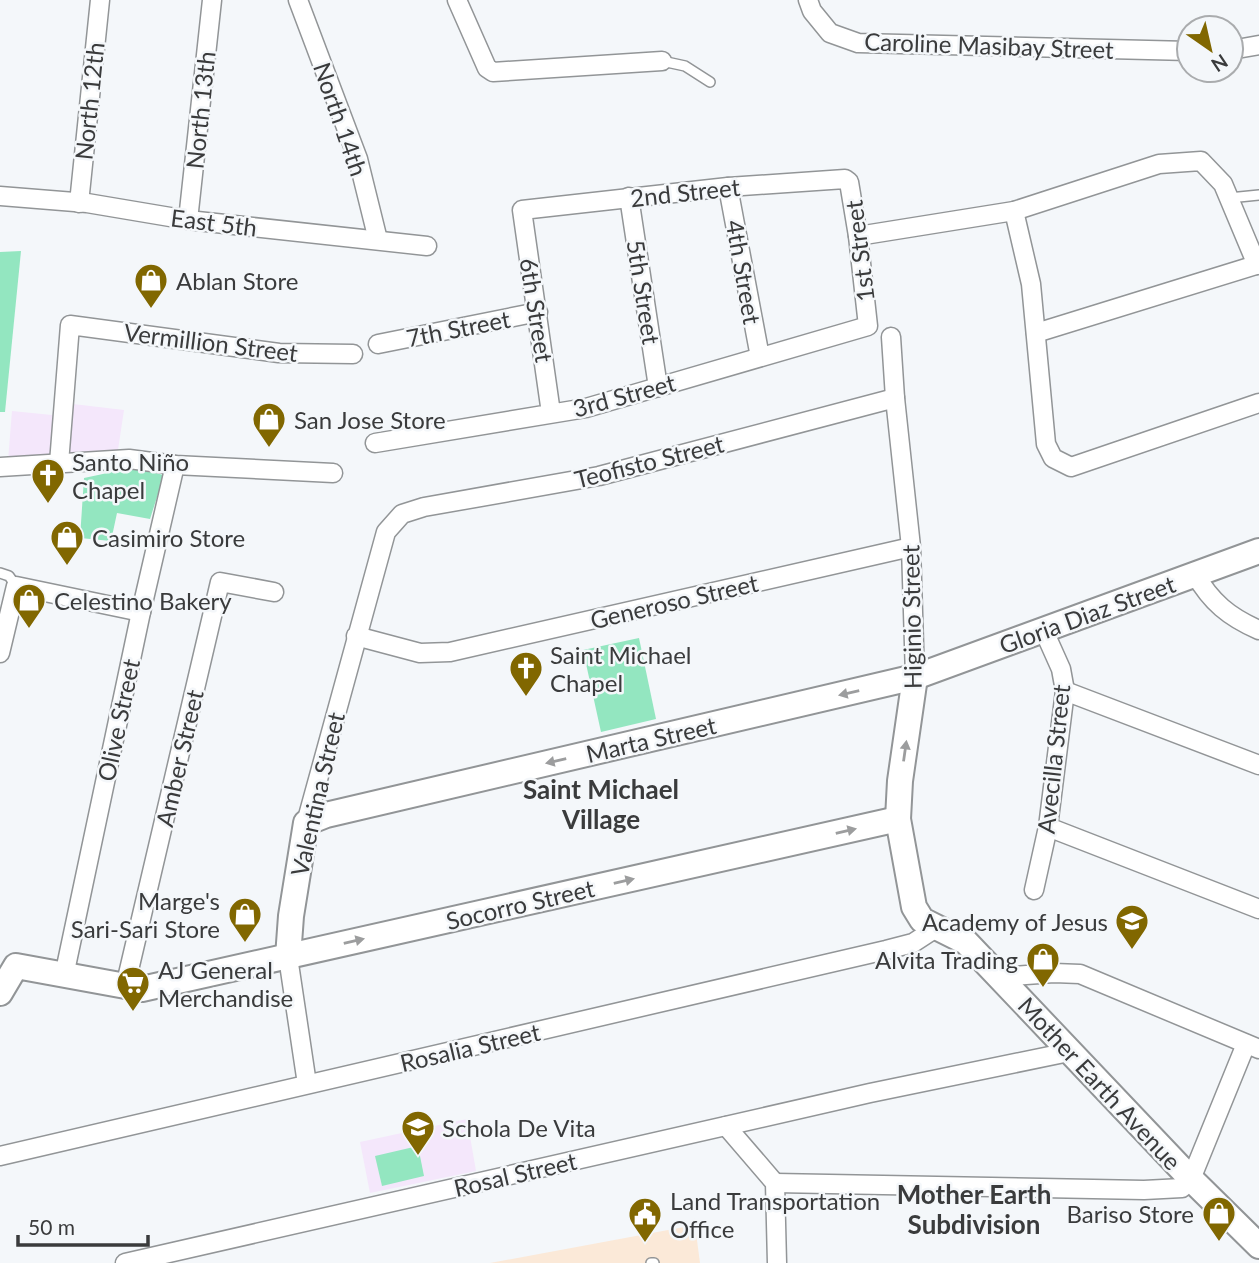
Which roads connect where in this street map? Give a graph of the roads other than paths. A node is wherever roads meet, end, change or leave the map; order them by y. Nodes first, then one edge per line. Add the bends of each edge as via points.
1 (100, 0) edge
2 (212, 0) edge
3 (298, 0) edge
4 (457, 0) edge
5 (808, 0) edge
6 (1175, 51) edge
7 (662, 61) joint
8 (710, 82) dead end
9 (845, 179) joint
10 (728, 187) junction
11 (1259, 195) edge
12 (0, 196) edge
13 (629, 197) junction
14 (1229, 198) junction
15 (79, 203) junction
16 (524, 209) joint
17 (1014, 211) junction
18 (188, 220) junction
19 (858, 236) junction
20 (378, 240) junction
21 (427, 246) dead end
22 (1258, 265) edge
23 (538, 312) junction
24 (868, 326) joint
25 (1036, 333) junction
26 (891, 337) dead end
27 (378, 344) dead end
28 (353, 354) dead end
29 (760, 357) junction
30 (659, 387) junction
31 (895, 398) junction
32 (1259, 403) edge
33 (551, 414) junction
34 (375, 443) dead end
35 (59, 463) junction
36 (176, 465) junction
37 (0, 467) edge
38 (333, 473) dead end
39 (401, 514) joint
40 (911, 547) junction
41 (1259, 551) edge
42 (0, 573) edge
43 (1195, 574) junction
44 (16, 586) junction
45 (274, 592) dead end
46 (141, 612) junction
47 (1259, 630) edge
48 (1044, 631) junction
49 (356, 636) junction
50 (0, 653) edge
51 (915, 677) junction
52 (1065, 691) junction
53 (1259, 765) edge
54 (898, 819) junction
55 (306, 823) junction
56 (1048, 827) junction
57 (1034, 890) dead end
58 (1259, 909) edge
59 (936, 928) junction
60 (288, 957) junction
61 (8, 965) edge
62 (64, 976) junction
63 (999, 977) junction
64 (134, 988) junction
65 (0, 993) edge
66 (1252, 1047) edge
67 (1069, 1052) junction
68 (307, 1084) junction
69 (726, 1126) junction
70 (0, 1156) edge
71 (1191, 1179) junction
72 (775, 1183) junction
73 (1259, 1246) edge
74 (125, 1263) edge
75 (777, 1263) edge

1 - 15 street, North 12th
2 - 18 street, North 13th
3 - 20 street, North 14th via 358,159
4 - 7 street via 487,68 493,72
5 - 6 street, Caroline Masibay Street via 830,33 858,43
7 - 8 lane via 685,66
9 - 10 street, 2nd Street
9 - 19 street, 1st Street via 852,187
10 - 13 street, 2nd Street
10 - 29 street, 4th Street
11 - 14 lane
12 - 15 street, East 5th
13 - 16 street, 2nd Street
13 - 30 street, 5th Street
14 - 17 street via 1223,184 1201,161 1159,164
14 - 22 street
15 - 18 street, East 5th
16 - 23 street, 6th Street
17 - 19 street
17 - 25 street via 1031,284
18 - 20 street, East 5th
19 - 24 street, 1st Street
20 - 21 street, East 5th
22 - 25 street
23 - 27 street, 7th Street
23 - 33 street, 6th Street
24 - 29 street, 3rd Street
25 - 32 street via 1046,444 1053,458 1071,467
26 - 31 street, Higinio Street
28 - 35 street, Vermillion Street via 279,353 70,325
29 - 30 street, 3rd Street
30 - 33 street, 3rd Street
31 - 39 street, Teofisto Street via 599,476
31 - 40 street, Higinio Street
33 - 34 street, 3rd Street
35 - 36 street via 129,459
35 - 37 street
36 - 38 street
36 - 46 street, Olive Street
39 - 49 street, Valentina Street via 386,532
40 - 49 street, Generoso Street via 450,652 420,653
40 - 51 street, Higinio Street
41 - 43 street, Gloria Diaz Street
42 - 44 lane
43 - 47 street via 1219,608
43 - 48 street, Gloria Diaz Street
44 - 46 street
44 - 50 street
45 - 64 street, Amber Street via 220,582
46 - 62 street, Olive Street
48 - 51 street, Gloria Diaz Street
48 - 52 street, Avecilla Street
49 - 55 street, Valentina Street
54 -> 51 street, Higinio Street
51 -> 55 street, Marta Street via 347,809
52 - 53 street
52 - 56 street, Avecilla Street
54 - 59 street, Higinio Street via 914,907 922,920
60 -> 54 street, Socorro Street
55 - 60 street, Valentina Street
56 - 57 street, Avecilla Street
56 - 58 street
59 - 63 street, Mother Earth Avenue via 966,942
59 - 68 street, Rosalia Street via 913,943 886,950
60 - 64 street, Socorro Street
60 - 68 street, Valentina Street
61 - 62 street
61 - 65 street
62 - 64 street
63 - 66 street via 1080,974
63 - 67 street, Mother Earth Avenue
66 - 71 street
67 - 69 street, Rosal Street
67 - 71 street, Mother Earth Avenue
68 - 70 street, Rosalia Street
69 - 72 street
69 - 74 street, Rosal Street
71 - 72 street via 1175,1189
71 - 73 street, Mother Earth Avenue
72 - 75 street

